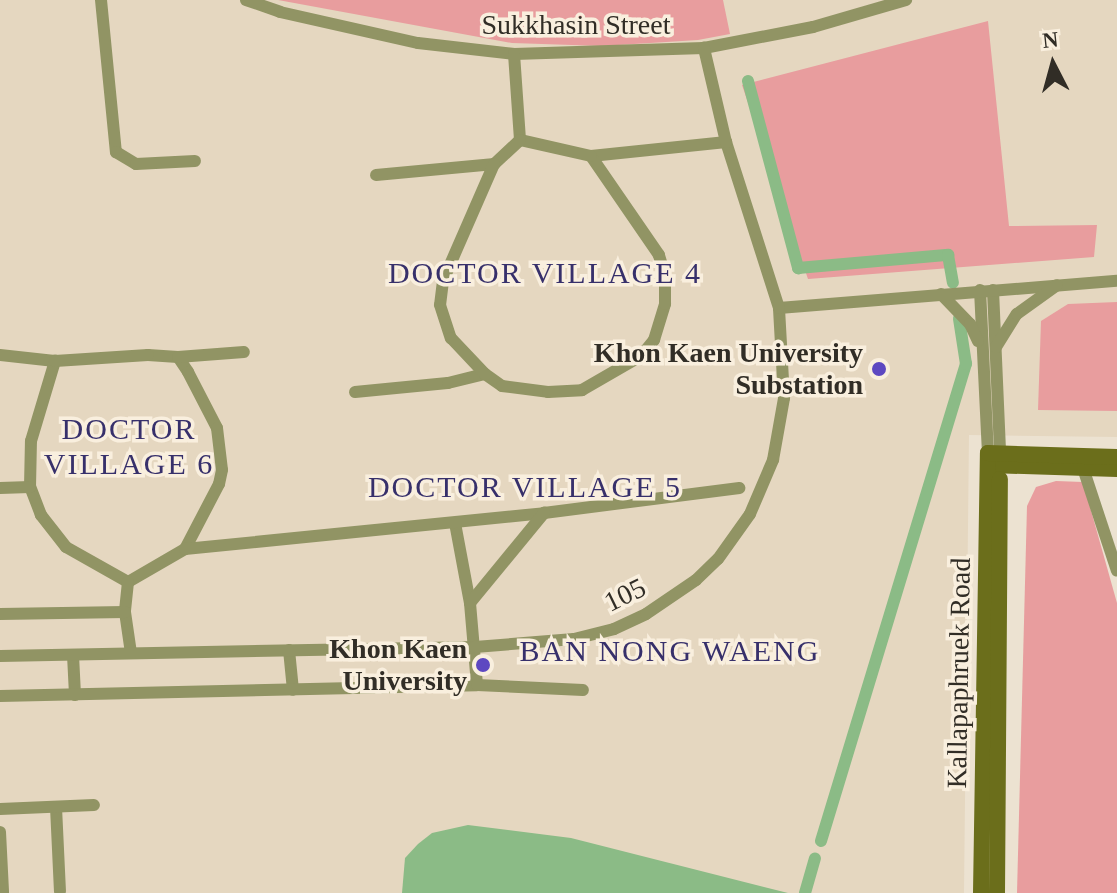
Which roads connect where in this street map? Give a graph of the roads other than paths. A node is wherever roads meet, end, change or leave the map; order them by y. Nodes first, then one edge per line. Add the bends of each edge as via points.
1 (101, 0) edge
2 (246, 0) edge
3 (906, 0) edge
4 (892, 2) edge
5 (704, 48) junction
6 (514, 54) junction
7 (520, 140) junction
8 (726, 142) junction
9 (591, 156) junction
10 (195, 161) dead end
11 (494, 164) junction
12 (376, 175) dead end
13 (1117, 281) edge
14 (1058, 284) junction
15 (986, 290) junction
16 (941, 294) junction
17 (779, 308) junction
18 (988, 351) junction
19 (244, 352) dead end
20 (0, 355) edge
21 (178, 357) junction
22 (55, 361) junction
23 (485, 374) junction
24 (355, 392) dead end
25 (1117, 457) edge
26 (994, 460) junction
27 (1083, 468) junction
28 (1117, 469) edge
29 (30, 487) junction
30 (0, 488) edge
31 (739, 488) dead end
32 (544, 513) junction
33 (455, 523) junction
34 (185, 549) junction
35 (1117, 571) edge
36 (128, 582) junction
37 (470, 603) junction
38 (125, 612) junction
39 (0, 614) edge
40 (475, 647) junction
41 (289, 650) junction
42 (131, 653) junction
43 (73, 655) junction
44 (0, 656) edge
45 (477, 685) junction
46 (293, 690) junction
47 (583, 690) dead end
48 (75, 695) junction
49 (0, 696) edge
50 (94, 805) dead end
51 (56, 807) junction
52 (0, 809) edge
53 (0, 832) edge
54 (60, 891) edge
55 (3, 892) edge
56 (981, 893) edge
57 (997, 893) edge

1 - 10 street via 116,152 136,164
2 - 6 street, Sukkhasin Street via 418,43
3 - 4 street, Sukkhasin Street
4 - 5 street, Sukkhasin Street via 813,27
5 - 6 street, Sukkhasin Street
5 - 8 street, 105
6 - 7 street
7 - 9 street
7 - 11 street
8 - 9 street
8 - 17 street, 105
9 - 23 street via 659,255 665,304 654,340 641,356 582,390 502,386
11 - 12 street
11 - 23 street via 443,281 440,305 451,338
13 - 14 street
14 - 15 street
14 - 18 street via 1017,314
15 - 16 street
15 - 18 street
16 - 17 street
16 - 18 street
17 - 40 street, 105 via 784,398 773,460 750,514 718,559 673,597 614,629 574,639
18 - 26 street
19 - 21 street
20 - 22 street
21 - 22 street via 108,355
21 - 34 street via 217,428 223,455 219,484
22 - 29 street via 31,441
23 - 24 street
25 - 26 main road
26 - 27 main road
26 - 56 main road, Kallapaphruek Road
26 - 57 main road, Kallapaphruek Road
27 - 28 main road
27 - 35 street
29 - 30 street
29 - 36 street via 41,515 66,547
31 - 32 street
32 - 33 street
32 - 37 street
33 - 34 street
33 - 37 street
34 - 36 street
36 - 38 street
37 - 40 street
38 - 39 street
38 - 42 street
40 - 41 street, 105
40 - 45 street
41 - 42 street, 105
41 - 46 street
42 - 43 street, 105
43 - 44 street, 105
43 - 48 street
45 - 46 street
45 - 47 street
46 - 48 street
48 - 49 street
50 - 51 street
51 - 52 street
51 - 54 street
53 - 55 street

